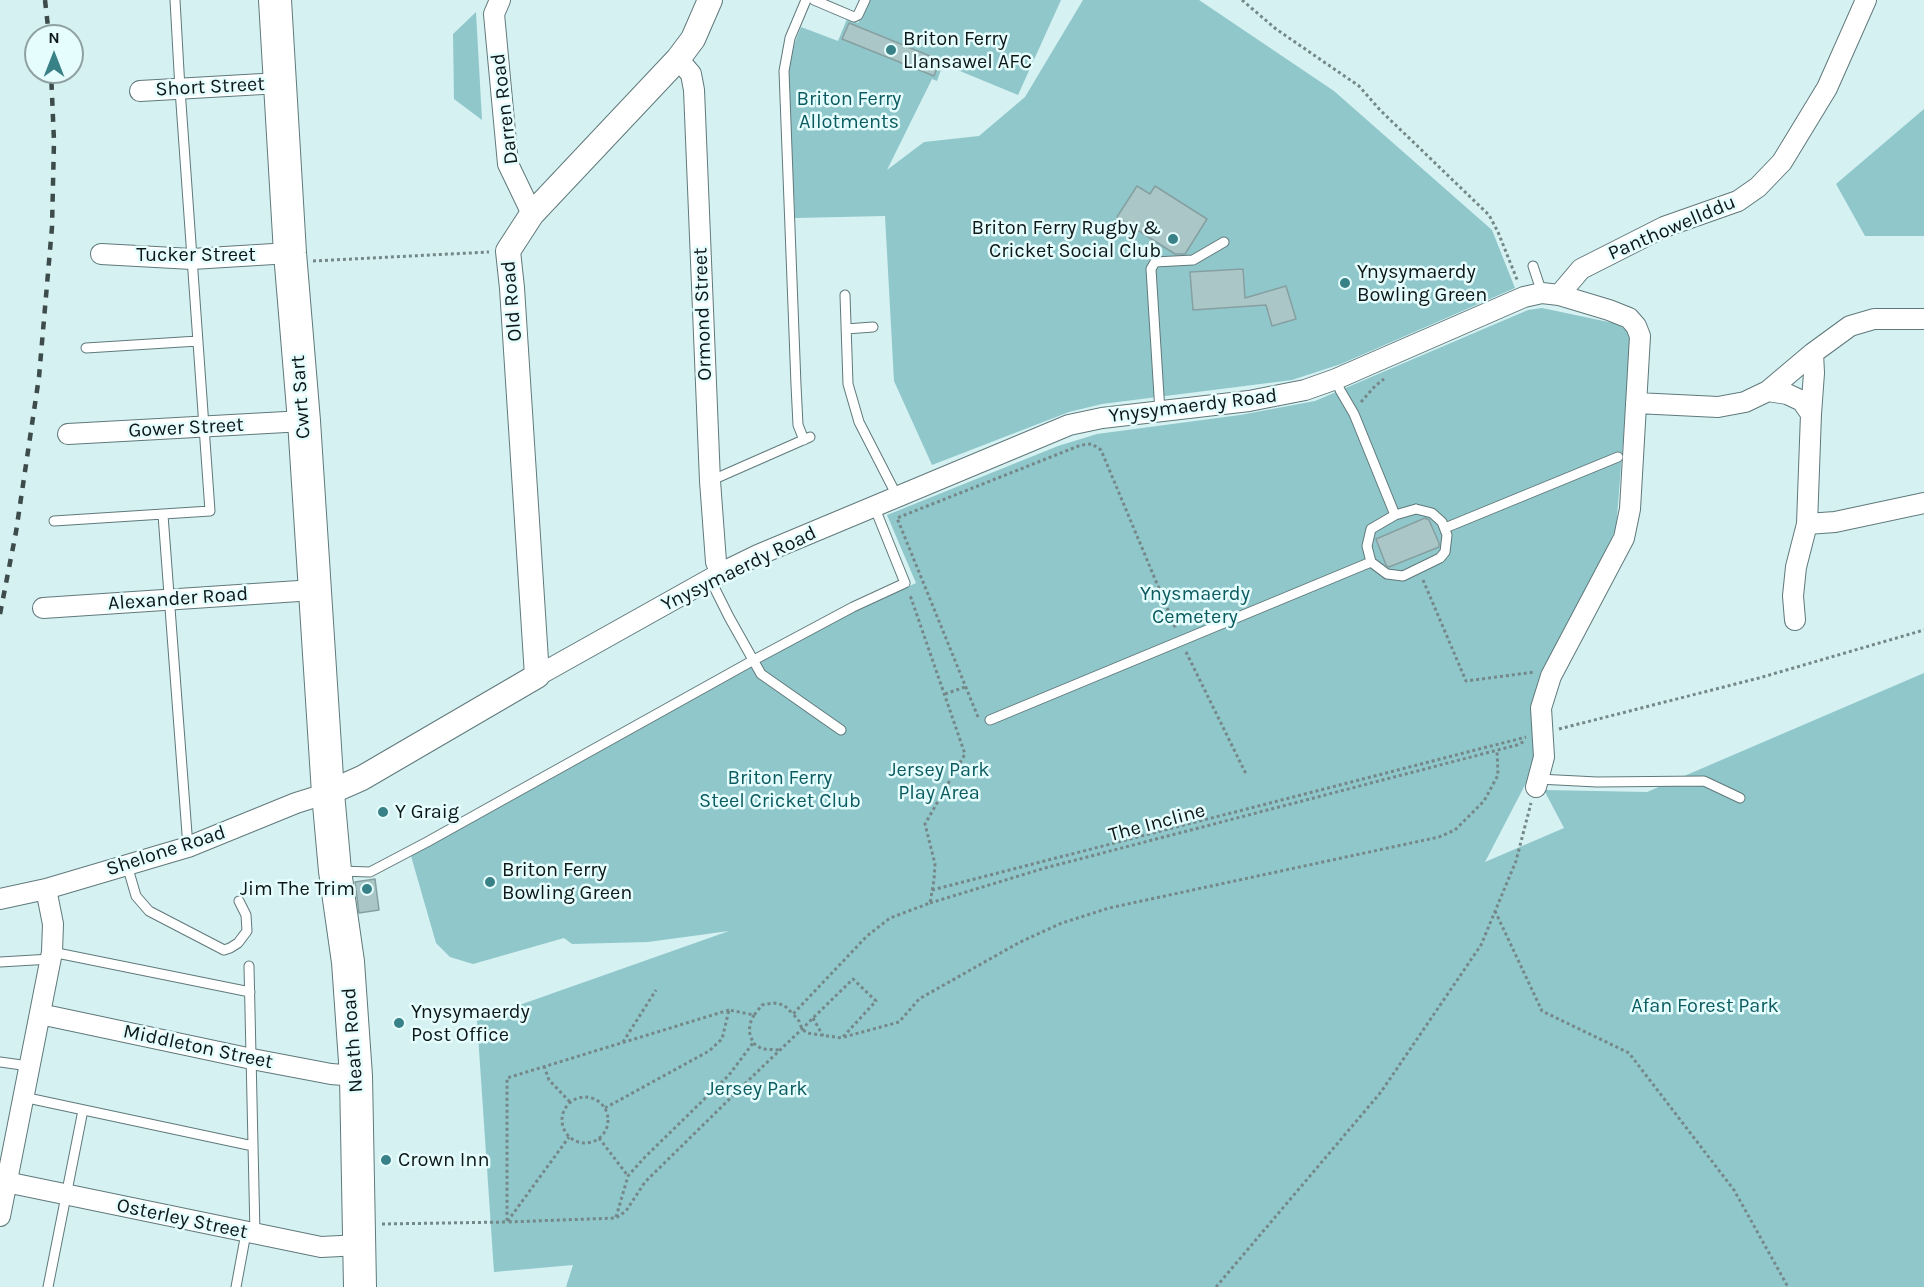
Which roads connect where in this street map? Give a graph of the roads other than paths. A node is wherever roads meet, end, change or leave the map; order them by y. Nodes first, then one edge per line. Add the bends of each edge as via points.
1 (176, 0) edge
2 (275, 0) edge
3 (500, 0) edge
4 (710, 0) edge
5 (806, 0) edge
6 (814, 0) edge
7 (865, 0) edge
8 (1866, 0) edge
9 (678, 59) junction
10 (280, 83) junction
11 (180, 89) junction
12 (140, 91) dead end
13 (532, 214) junction
14 (1224, 242) dead end
15 (101, 254) dead end
16 (290, 257) junction
17 (192, 258) junction
18 (1533, 266) dead end
19 (845, 295) dead end
20 (1542, 295) junction
21 (1924, 319) edge
22 (873, 327) dead end
23 (846, 329) junction
24 (198, 341) junction
25 (86, 348) dead end
26 (1813, 353) junction
27 (1336, 379) junction
28 (1768, 391) junction
29 (1636, 403) junction
30 (1160, 412) junction
31 (1810, 414) junction
32 (304, 421) junction
33 (204, 427) junction
34 (68, 434) dead end
35 (1618, 457) dead end
36 (710, 481) junction
37 (897, 496) junction
38 (1924, 503) edge
39 (874, 506) junction
40 (163, 514) junction
41 (1395, 515) junction
42 (54, 521) dead end
43 (1807, 524) junction
44 (1445, 528) junction
45 (1371, 562) junction
46 (715, 576) junction
47 (314, 590) junction
48 (168, 599) junction
49 (43, 608) dead end
50 (1795, 620) dead end
51 (752, 661) junction
52 (537, 676) junction
53 (990, 720) road end
54 (841, 730) dead end
55 (1537, 783) joint
56 (328, 793) junction
57 (1740, 798) dead end
58 (188, 847) junction
59 (127, 865) junction
60 (335, 871) junction
61 (46, 889) junction
62 (0, 899) edge
63 (240, 901) dead end
64 (52, 955) junction
65 (0, 962) edge
66 (249, 966) dead end
67 (250, 992) junction
68 (40, 1014) junction
69 (252, 1059) junction
70 (0, 1062) edge
71 (29, 1066) junction
72 (356, 1076) junction
73 (23, 1097) junction
74 (83, 1110) junction
75 (254, 1146) junction
76 (6, 1182) junction
77 (67, 1194) junction
78 (0, 1216) edge
79 (251, 1234) junction
80 (360, 1234) junction
81 (48, 1287) edge
82 (236, 1287) edge
83 (360, 1287) edge

1 - 11 lane
2 - 10 main road, Cwrt Sart
3 - 13 street, Darren Road via 495,14 508,164
4 - 9 street, Old Road via 693,39
5 - 36 lane via 790,38 784,71 798,425 807,439
6 - 7 lane via 854,17
8 - 20 street, Panthowellddu via 1827,88 1782,162 1758,187 1738,201 1664,227 1581,269
9 - 13 street, Old Road
9 - 36 street, Ormond Street via 691,74 694,90
10 - 11 street, Short Street
10 - 16 main road, Cwrt Sart
11 - 12 street, Short Street
11 - 17 lane
13 - 52 street, Old Road via 508,251
14 - 30 lane via 1193,261 1155,262 1151,269
15 - 17 street, Tucker Street
16 - 17 street, Tucker Street
16 - 32 main road, Cwrt Sart
17 - 24 lane
18 - 20 lane
19 - 23 lane
20 - 27 street, Ynysymaerdy Road
20 - 29 street via 1609,309 1629,318 1636,326 1640,336
21 - 26 street via 1874,319 1850,326
22 - 23 lane
23 - 37 lane via 848,384 860,422
24 - 25 lane
24 - 33 lane
26 - 28 street
26 - 31 street
27 - 30 street, Ynysymaerdy Road via 1305,390 1249,401
27 - 41 lane
28 - 29 street via 1745,402 1718,407
28 - 31 street via 1802,401
29 - 55 street via 1630,509 1624,538 1551,676 1541,708 1544,757
30 - 37 street, Ynysymaerdy Road via 1069,425
31 - 43 street
32 - 33 street, Gower Street
32 - 47 main road, Cwrt Sart
33 - 34 street, Gower Street
33 - 40 lane via 210,511
35 - 44 lane
36 - 46 street, Ormond Street
37 - 39 street, Ynysymaerdy Road
38 - 43 street
39 - 46 street, Ynysymaerdy Road
39 - 51 lane via 905,583
40 - 42 lane
40 - 48 lane
41 - 44 lane via 1416,509 1432,513
41 - 45 lane via 1371,529 1367,546
43 - 50 street via 1796,567
44 - 45 lane via 1445,552 1418,570 1403,576 1387,574
45 - 53 lane
46 - 51 lane, Ormond Street
46 - 52 street, Ynysymaerdy Road
47 - 48 street, Alexander Road
47 - 56 main road, Cwrt Sart
48 - 49 street, Alexander Road
48 - 58 lane
51 - 54 lane, Ormond Street via 761,675
51 - 60 lane via 369,872
52 - 56 street, Ynysymaerdy Road via 362,778
55 - 57 lane via 1704,781
56 - 58 street, Shelone Road
56 - 60 main road, Neath Road
58 - 59 street, Shelone Road
59 - 61 street, Shelone Road
59 - 63 lane via 136,896 149,911 224,950 238,943 247,930
60 - 72 main road, Neath Road via 348,962
61 - 62 street, Shelone Road
61 - 64 street via 53,924
64 - 65 lane
64 - 67 lane
64 - 68 street
66 - 67 lane
67 - 69 lane
68 - 69 street, Middleton Street
68 - 71 street
69 - 72 street, Middleton Street
69 - 75 lane
70 - 71 lane
71 - 73 street
72 - 80 main road, Neath Road
73 - 74 lane
73 - 76 street
74 - 75 lane
74 - 77 lane
75 - 79 lane
76 - 77 street, Osterley Street
76 - 78 street
77 - 79 street, Osterley Street
77 - 81 lane
79 - 80 street, Osterley Street via 321,1247
79 - 82 lane
80 - 83 main road, Neath Road

